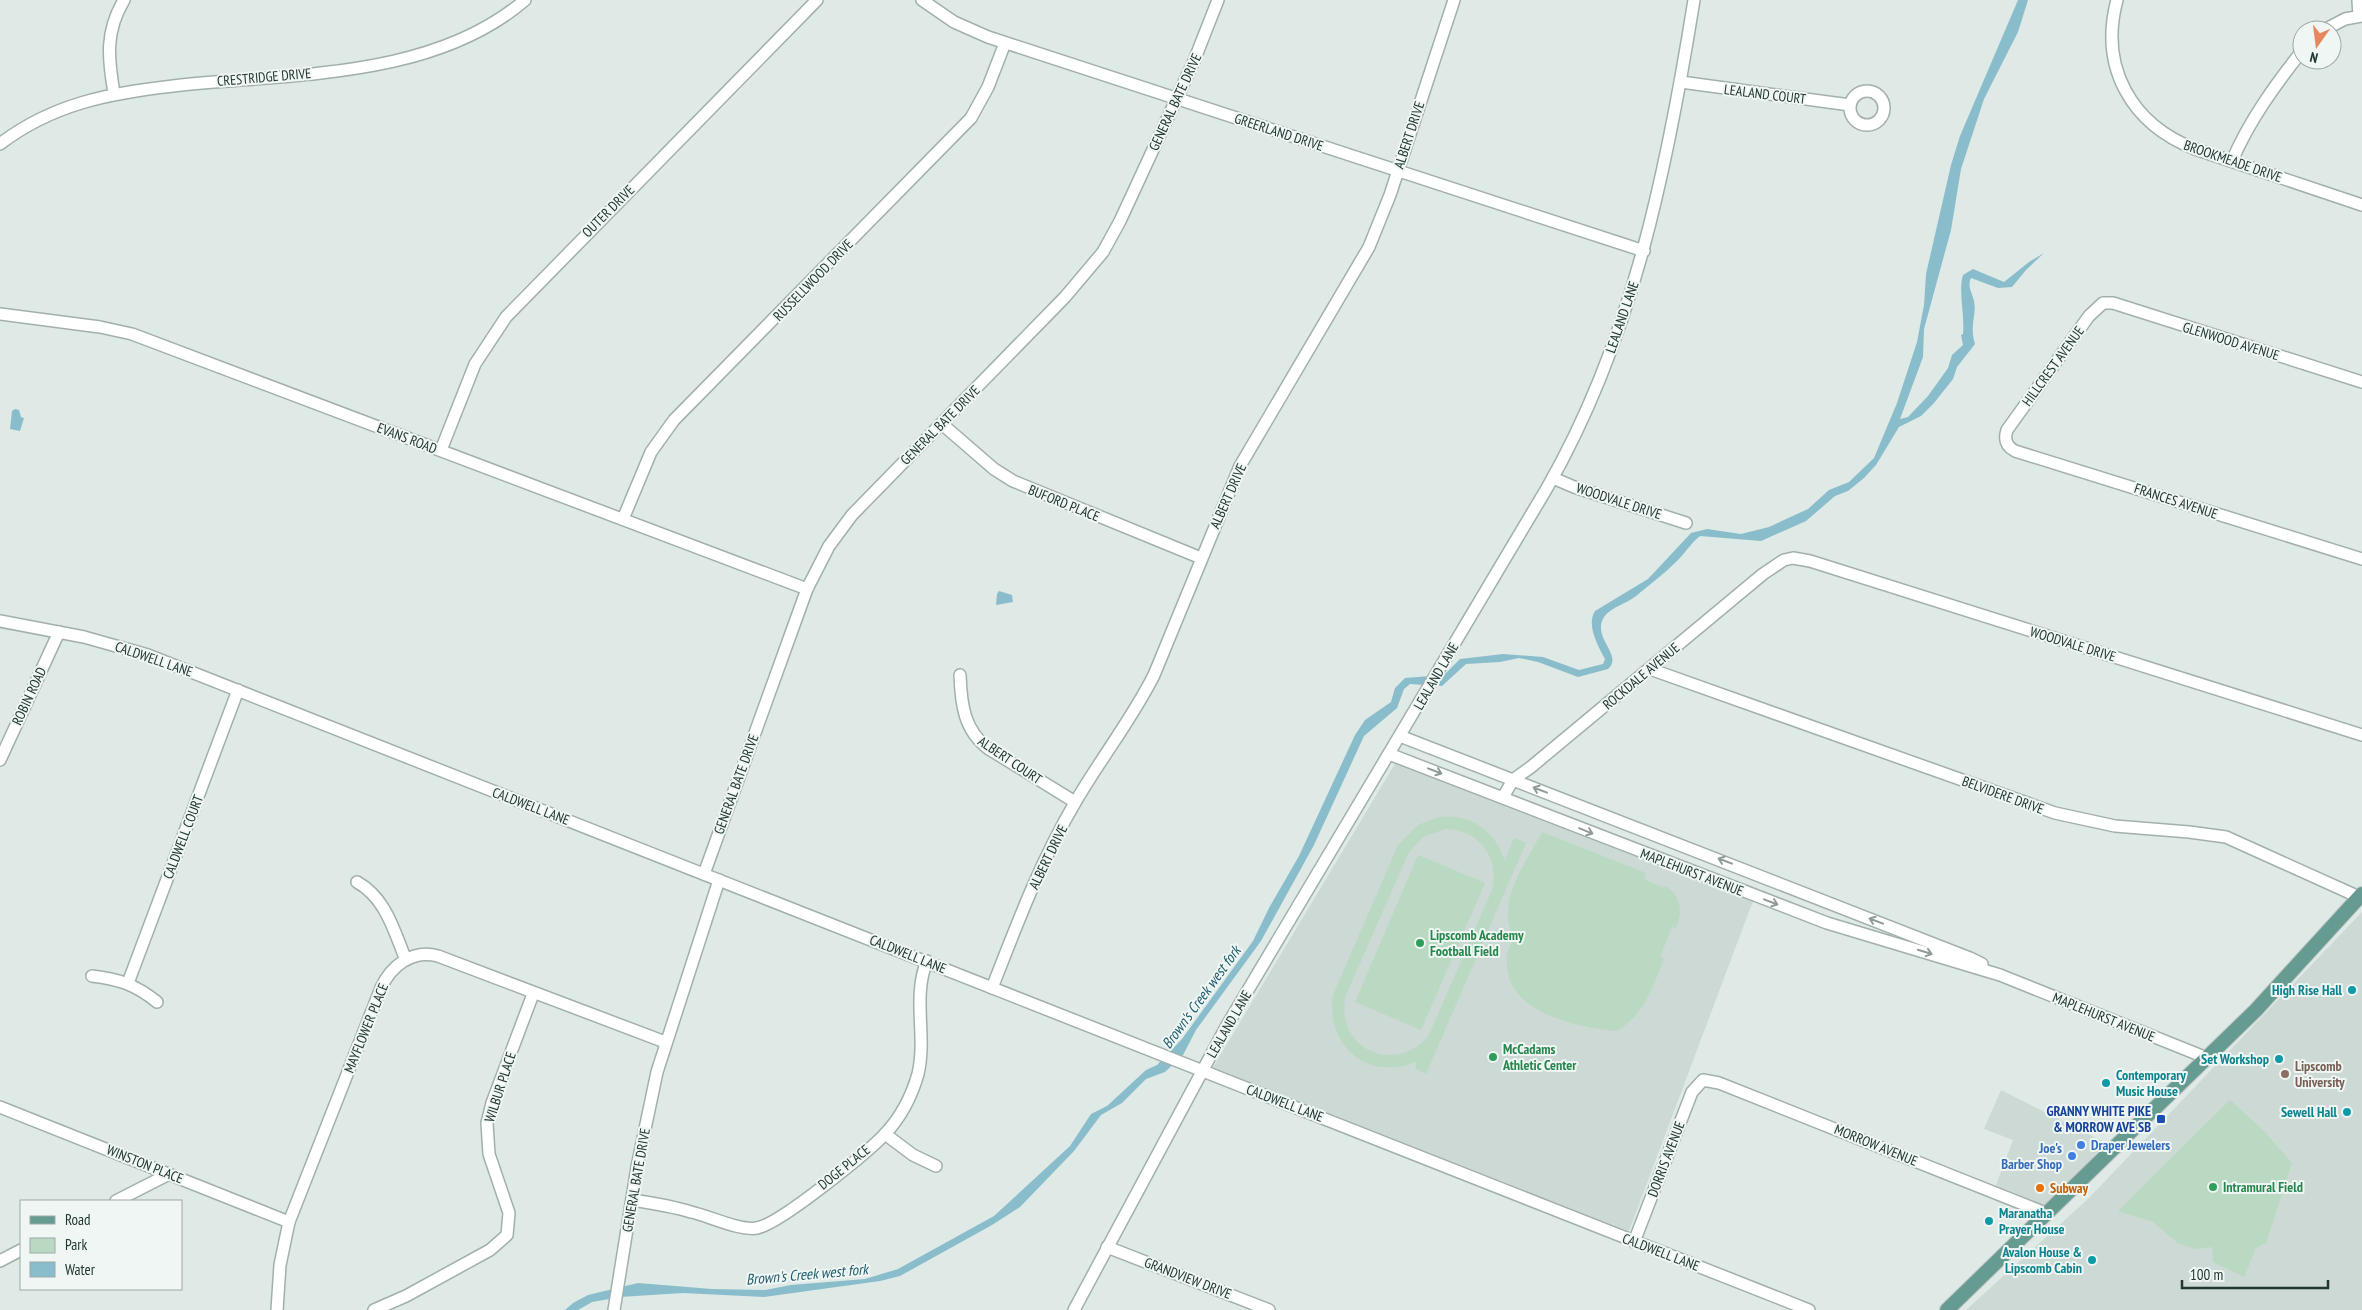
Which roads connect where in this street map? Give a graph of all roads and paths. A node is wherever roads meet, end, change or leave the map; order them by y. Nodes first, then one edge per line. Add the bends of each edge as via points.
1 (124, 0) edge
2 (525, 0) edge
3 (817, 0) edge
4 (922, 0) edge
5 (1218, 0) edge
6 (1454, 0) edge
7 (1694, 0) edge
8 (2117, 0) edge
9 (2358, 0) edge
10 (2361, 16) edge
11 (2342, 20) edge
12 (1004, 42) junction
13 (2292, 65) edge
14 (1681, 82) junction
15 (114, 93) junction
16 (1177, 99) junction
17 (1850, 106) dead end
18 (0, 144) edge
19 (2232, 161) junction
20 (1398, 171) junction
21 (2362, 205) edge
22 (1644, 251) junction
23 (2100, 304) joint
24 (0, 314) edge
25 (2362, 382) edge
26 (942, 424) junction
27 (2007, 430) joint
28 (440, 450) junction
29 (1553, 478) junction
30 (623, 519) junction
31 (1686, 523) dead end
32 (1201, 558) junction
33 (2362, 559) edge
34 (1784, 560) joint
35 (807, 589) junction
36 (0, 621) edge
37 (59, 632) junction
38 (1650, 669) junction
39 (960, 675) dead end
40 (238, 690) junction
41 (2362, 735) edge
42 (1400, 736) junction
43 (1390, 754) junction
44 (0, 760) edge
45 (1513, 780) junction
46 (1502, 797) junction
47 (1075, 802) junction
48 (704, 874) junction
49 (719, 880) junction
50 (357, 882) dead end
51 (2361, 896) edge
52 (406, 960) junction
53 (927, 961) junction
54 (2000, 975) junction
55 (92, 976) dead end
56 (128, 983) junction
57 (992, 988) junction
58 (533, 994) junction
59 (157, 1002) dead end
60 (665, 1042) junction
61 (2207, 1058) junction
62 (1202, 1071) junction
63 (1703, 1080) joint
64 (0, 1107) edge
65 (885, 1134) junction
66 (936, 1166) dead end
67 (169, 1174) junction
68 (118, 1200) edge
69 (632, 1200) junction
70 (2048, 1214) junction
71 (289, 1222) junction
72 (1634, 1242) junction
73 (1107, 1247) junction
74 (20, 1251) edge
75 (0, 1261) edge
76 (614, 1307) edge
77 (278, 1310) edge
78 (374, 1310) edge
79 (1074, 1310) edge
80 (1269, 1310) edge
81 (1809, 1310) edge
82 (1947, 1310) edge

1 - 15 street via 114,17 109,41
2 - 15 street, CRESTRIDGE DRIVE via 472,34 396,61
3 - 28 street, OUTER DRIVE via 506,317 475,364
4 - 12 street, GREERLAND DRIVE via 954,22
5 - 16 street, GENERAL BATE DRIVE
6 - 20 street, ALBERT DRIVE
7 - 14 street, LEALAND LANE
8 - 19 street, BROOKMEADE DRIVE via 2112,33 2114,62 2132,102 2144,116 2176,141
9 - 10 street
10 - 11 street
12 - 16 street, GREERLAND DRIVE
12 - 30 street, RUSSELLWOOD DRIVE via 988,87 971,118 674,420 651,452
13 - 19 street via 2258,112
14 - 17 street, LEALAND COURT
14 - 22 street, LEALAND LANE
15 - 18 street, CRESTRIDGE DRIVE via 49,114
16 - 20 street, GREERLAND DRIVE
16 - 26 street, GENERAL BATE DRIVE via 1120,221 1102,252 1066,297
19 - 21 street, BROOKMEADE DRIVE
20 - 22 street, GREERLAND DRIVE
20 - 32 street, ALBERT DRIVE via 1369,247 1240,466
22 - 29 street, LEALAND LANE via 1609,354
23 - 25 street, GLENWOOD AVENUE via 2113,303
23 - 27 street, HILLCREST AVENUE
24 - 28 street, EVANS ROAD via 132,334
26 - 32 street, BUFORD PLACE via 994,469 1013,481
26 - 35 street, GENERAL BATE DRIVE via 839,531
27 - 33 street, FRANCES AVENUE via 2006,442 2015,450
28 - 30 street, EVANS ROAD
29 - 31 street, WOODVALE DRIVE
29 - 42 street, LEALAND LANE
30 - 35 street, EVANS ROAD
32 - 47 street, ALBERT DRIVE via 1148,687
34 - 38 street, ROCKDALE AVENUE via 1743,590
34 - 41 street, WOODVALE DRIVE via 1810,561
35 - 48 street, GENERAL BATE DRIVE
36 - 37 street, CALDWELL LANE
37 - 40 street, CALDWELL LANE via 133,650
37 - 44 street, ROBIN ROAD
38 - 45 street, ROCKDALE AVENUE
38 - 51 street, BELVIDERE DRIVE via 2072,818 2114,826 2226,838
39 - 47 street, ALBERT COURT via 964,716 977,739
40 - 48 street, CALDWELL LANE
40 - 56 street, CALDWELL COURT
42 - 43 street, LEALAND LANE
42 - 45 street, MAPLEHURST AVENUE
43 -> 46 street, MAPLEHURST AVENUE
43 - 62 street, LEALAND LANE
45 - 46 street, ROCKDALE AVENUE
54 -> 45 street, MAPLEHURST AVENUE via 1961,954
46 -> 54 street, MAPLEHURST AVENUE via 1827,923
47 - 57 street, ALBERT DRIVE via 1034,883
48 - 49 street, CALDWELL LANE
49 - 53 street, CALDWELL LANE
49 - 60 street, GENERAL BATE DRIVE
50 - 52 street via 372,891 384,907
51 - 61 main road
52 - 58 street via 433,955
52 - 71 street, MAYFLOWER PLACE via 392,970 381,988
53 - 57 street, CALDWELL LANE
53 - 65 street, DOGE PLACE via 919,996 922,1047 918,1072 909,1096
54 - 61 street, MAPLEHURST AVENUE
55 - 56 street
56 - 59 street
57 - 62 street, CALDWELL LANE
58 - 60 street
58 - 78 street, WILBUR PLACE via 487,1124 489,1154 509,1213 507,1235 490,1250
60 - 69 street, GENERAL BATE DRIVE via 644,1129
61 - 70 main road
62 - 72 street, CALDWELL LANE
62 - 73 street, LEALAND LANE
63 - 70 street, MORROW AVENUE via 1719,1083
63 - 72 street, DORRIS AVENUE via 1692,1092
64 - 67 street, WINSTON PLACE
65 - 66 street via 905,1150
65 - 69 street, DOGE PLACE via 781,1217 757,1228
67 - 68 street
67 - 71 street, WINSTON PLACE
69 - 76 street, GENERAL BATE DRIVE
70 - 82 main road
71 - 77 street, MAYFLOWER PLACE via 280,1265
72 - 81 street, CALDWELL LANE
73 - 79 street, LEALAND LANE
73 - 80 street, GRANDVIEW DRIVE
74 - 75 street

